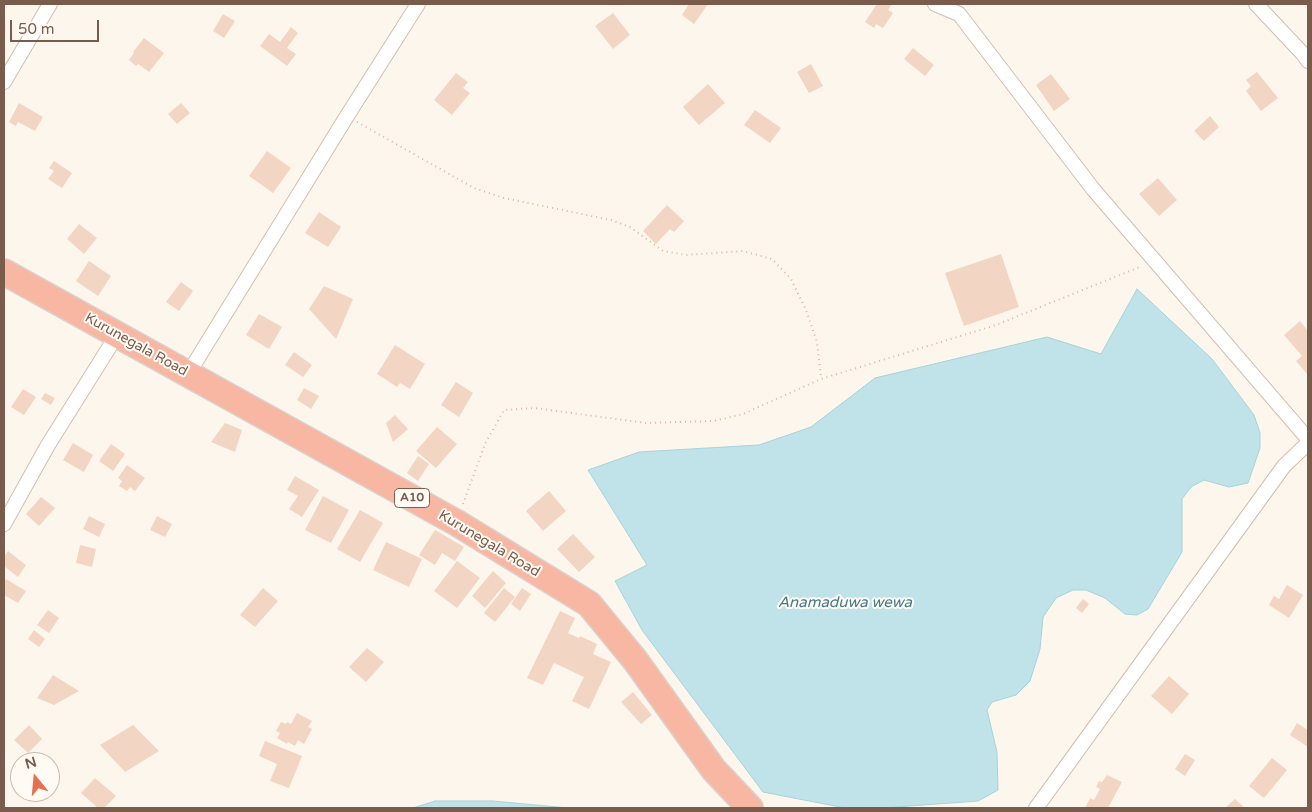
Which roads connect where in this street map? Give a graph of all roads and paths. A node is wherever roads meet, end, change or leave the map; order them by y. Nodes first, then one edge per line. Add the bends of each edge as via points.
1 (50, 4) edge
2 (418, 4) edge
3 (935, 4) edge
4 (1256, 4) edge
5 (1308, 61) edge
6 (4, 82) edge
7 (347, 116) junction
8 (1155, 260) junction
9 (4, 272) edge
10 (117, 335) junction
11 (188, 374) junction
12 (821, 379) junction
13 (1308, 439) edge
14 (1308, 443) edge
15 (456, 523) junction
16 (4, 524) edge
17 (750, 808) edge
18 (1036, 808) edge

1 - 6 street
2 - 7 street
3 - 8 street via 959,14 1093,189
4 - 5 street
7 - 11 street
7 - 12 path via 474,188 504,198 612,220 630,227 663,251 686,255 743,251 772,259 791,279 806,310 817,342
8 - 12 path via 996,325
8 - 13 street
9 - 10 highway, Kurunegala Road / A10
10 - 11 highway, Kurunegala Road / A10
10 - 16 street via 48,445
11 - 15 highway, Kurunegala Road / A10
12 - 15 path via 742,414 714,421 646,423 534,408 504,410 485,444
14 - 18 street via 1284,466
15 - 17 highway, Kurunegala Road / A10 via 589,604 635,660 714,770

